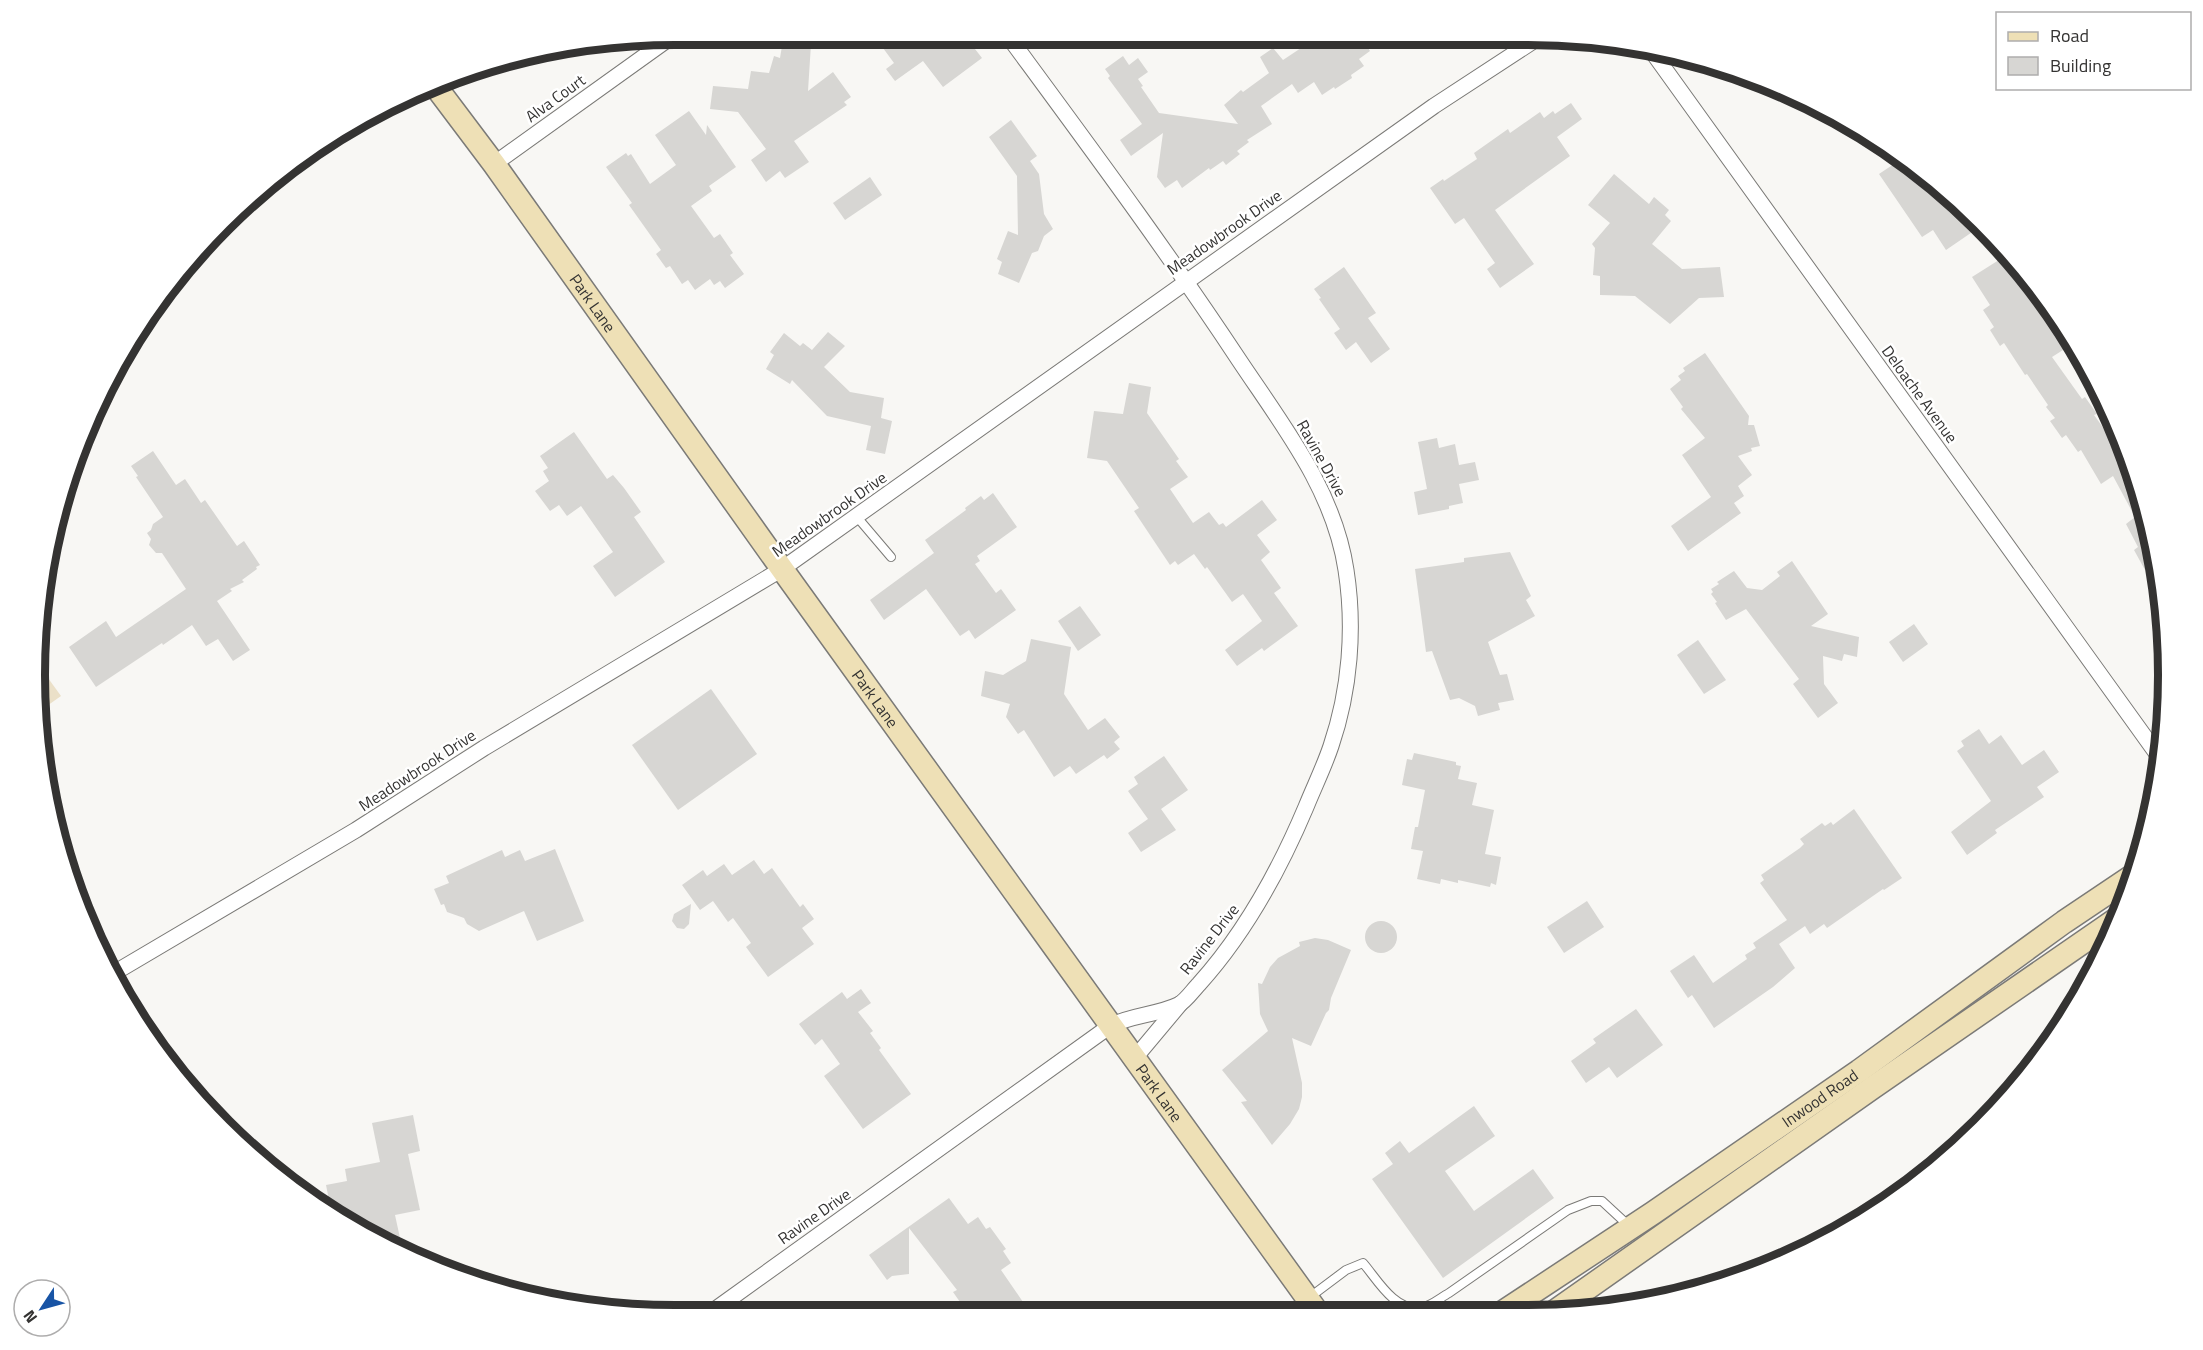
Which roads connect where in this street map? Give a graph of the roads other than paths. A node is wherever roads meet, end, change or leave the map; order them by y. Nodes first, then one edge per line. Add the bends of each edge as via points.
1 (659, 45) edge
2 (1015, 45) edge
3 (1527, 45) edge
4 (1657, 58) edge
5 (439, 91) edge
6 (494, 164) junction
7 (1186, 280) junction
8 (857, 517) junction
9 (891, 557) dead end
10 (782, 569) junction
11 (2154, 749) edge
12 (2123, 882) edge
13 (2106, 926) edge
14 (119, 970) edge
15 (1180, 1004) junction
16 (1110, 1026) junction
17 (1134, 1059) junction
18 (1865, 1080) junction
19 (1653, 1213) junction
20 (1630, 1227) junction
21 (1667, 1232) junction
22 (1565, 1304) edge
23 (721, 1305) edge
24 (1312, 1305) edge
25 (1314, 1305) edge
26 (1404, 1305) edge
27 (1427, 1305) edge
28 (1513, 1305) edge

1 - 6 street, Alva Court
2 - 7 street, Ravine Drive
3 - 7 street, Meadowbrook Drive
4 - 11 street, Deloache Avenue
5 - 6 street, Park Lane
6 - 10 street, Park Lane
7 - 8 street, Meadowbrook Drive
7 - 15 street, Ravine Drive via 1300,451 1324,494 1346,569 1351,637 1346,685 1331,746 1298,826 1259,903 1218,962
8 - 9 lane
8 - 10 street, Meadowbrook Drive
10 - 14 street, Meadowbrook Drive
10 - 16 street, Park Lane
12 - 18 street, Inwood Road via 2064,922
13 - 18 street, Inwood Road
15 - 16 street, Ravine Drive
15 - 17 street, Ravine Drive
16 - 17 street, Park Lane
16 - 23 street, Ravine Drive
17 - 24 street, Park Lane
18 - 19 street, Inwood Road
18 - 21 street, Inwood Road
19 - 20 street, Inwood Road
19 - 21 street
20 - 27 lane via 1602,1201 1591,1201 1568,1210
20 - 28 street, Inwood Road
21 - 22 street, Inwood Road
25 - 26 lane via 1346,1270 1363,1263 1391,1297

